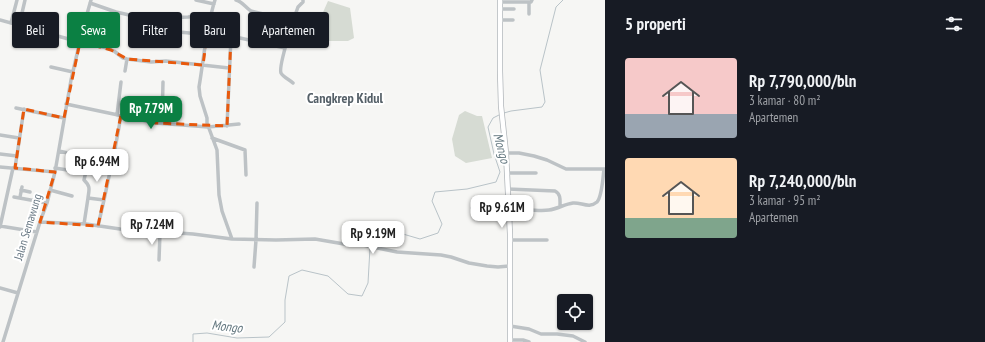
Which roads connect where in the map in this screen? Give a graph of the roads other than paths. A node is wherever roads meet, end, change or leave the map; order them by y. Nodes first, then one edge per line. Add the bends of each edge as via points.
1 (17, 0) edge
2 (25, 0) edge
3 (196, 0) edge
4 (236, 0) edge
5 (303, 0) edge
6 (500, 1) edge
7 (530, 1) edge
8 (91, 2) edge
9 (215, 2) edge
10 (500, 9) junction
11 (514, 9) dead end
12 (22, 12) edge
13 (88, 12) edge
14 (212, 12) edge
15 (256, 12) edge
16 (296, 12) edge
17 (529, 14) dead end
18 (128, 15) edge
19 (0, 20) edge
20 (500, 20) junction
21 (513, 20) dead end
22 (11, 23) joint
23 (79, 48) edge
24 (103, 48) edge
25 (205, 48) edge
26 (230, 48) edge
27 (285, 48) edge
28 (127, 59) junction
29 (202, 65) junction
30 (52, 67) dead end
31 (229, 68) junction
32 (125, 71) dead end
33 (73, 72) junction
34 (121, 82) dead end
35 (163, 82) dead end
36 (293, 83) dead end
37 (66, 104) junction
38 (16, 108) dead end
39 (24, 109) junction
40 (117, 115) junction
41 (121, 116) junction
42 (64, 118) junction
43 (162, 123) junction
44 (239, 124) dead end
45 (208, 126) junction
46 (227, 126) junction
47 (0, 135) edge
48 (19, 138) junction
49 (212, 138) junction
50 (59, 151) junction
51 (506, 153) junction
52 (0, 154) edge
53 (17, 156) junction
54 (0, 167) edge
55 (87, 167) dead end
56 (111, 167) junction
57 (14, 168) junction
58 (123, 169) dead end
59 (604, 169) edge
60 (55, 170) junction
61 (86, 173) junction
62 (507, 173) junction
63 (536, 173) dead end
64 (246, 175) dead end
65 (508, 189) junction
66 (50, 190) junction
67 (30, 192) dead end
68 (72, 196) dead end
69 (14, 197) dead end
70 (20, 197) junction
71 (88, 198) junction
72 (104, 200) junction
73 (47, 203) junction
74 (258, 203) dead end
75 (560, 206) junction
76 (472, 208) dead end
77 (509, 210) junction
78 (40, 222) junction
79 (84, 224) junction
80 (0, 226) edge
81 (98, 226) junction
82 (37, 232) junction
83 (160, 233) junction
84 (232, 239) junction
85 (256, 240) junction
86 (510, 240) junction
87 (547, 240) dead end
88 (159, 260) dead end
89 (509, 266) junction
90 (254, 267) dead end
91 (0, 288) edge
92 (18, 293) junction
93 (510, 326) junction
94 (510, 341) edge
95 (3, 342) edge
96 (529, 342) edge
97 (585, 342) edge

1 - 22 street
2 - 12 street
3 - 9 street
4 - 15 street
5 - 16 street
6 - 7 street
6 - 10 main road
7 - 17 street
8 - 13 street, Jalan Semawung
8 - 18 street
9 - 14 street
10 - 11 street
10 - 20 main road
19 - 22 street
20 - 21 street
20 - 51 main road via 501,106
23 - 33 street, Jalan Semawung
24 - 28 street
25 - 29 street
26 - 31 street
27 - 36 street via 281,72
28 - 29 street
28 - 32 street
29 - 31 street
29 - 45 street via 200,96
30 - 33 street
31 - 46 street
33 - 37 street, Jalan Semawung
34 - 40 street
35 - 43 street
37 - 40 street
37 - 42 street, Jalan Semawung
38 - 39 street
39 - 42 street
39 - 48 street
40 - 41 street
41 - 43 street
41 - 56 street
42 - 50 street, Jalan Semawung
43 - 45 street
44 - 46 street
45 - 46 street
45 - 49 street
47 - 48 street
48 - 53 street
49 - 64 street via 245,150
49 - 84 street via 218,154 222,211
50 - 56 street
50 - 60 street, Jalan Semawung
51 - 59 street via 534,156 566,170
51 - 62 main road
52 - 53 street
53 - 57 street
54 - 57 street
55 - 61 street
56 - 58 street
56 - 72 street
57 - 60 street
57 - 80 street
59 - 75 street via 601,193 597,202 588,205 574,202
60 - 61 street
60 - 66 street, Jalan Semawung
61 - 71 street via 84,180 90,188
62 - 63 street
62 - 65 main road
65 - 75 street via 555,191 560,195
65 - 77 main road
66 - 68 street
66 - 73 street, Jalan Semawung
67 - 70 street via 22,189
69 - 70 street
70 - 73 street
71 - 72 street
71 - 79 street
72 - 81 street
73 - 78 street, Jalan Semawung
74 - 85 street
75 - 77 street via 549,210
76 - 77 street
77 - 86 main road
78 - 79 street
78 - 82 street, Jalan Semawung
79 - 81 street
80 - 82 street
81 - 83 street
82 - 92 street, Jalan Semawung
83 - 84 street
83 - 88 street
84 - 85 street
85 - 89 street via 315,239 397,252 446,256 487,266
85 - 90 street
86 - 87 street
86 - 89 main road
89 - 93 main road
91 - 92 street
92 - 95 street, Jalan Semawung
93 - 94 main road
93 - 97 street via 541,334 573,336
94 - 96 street

